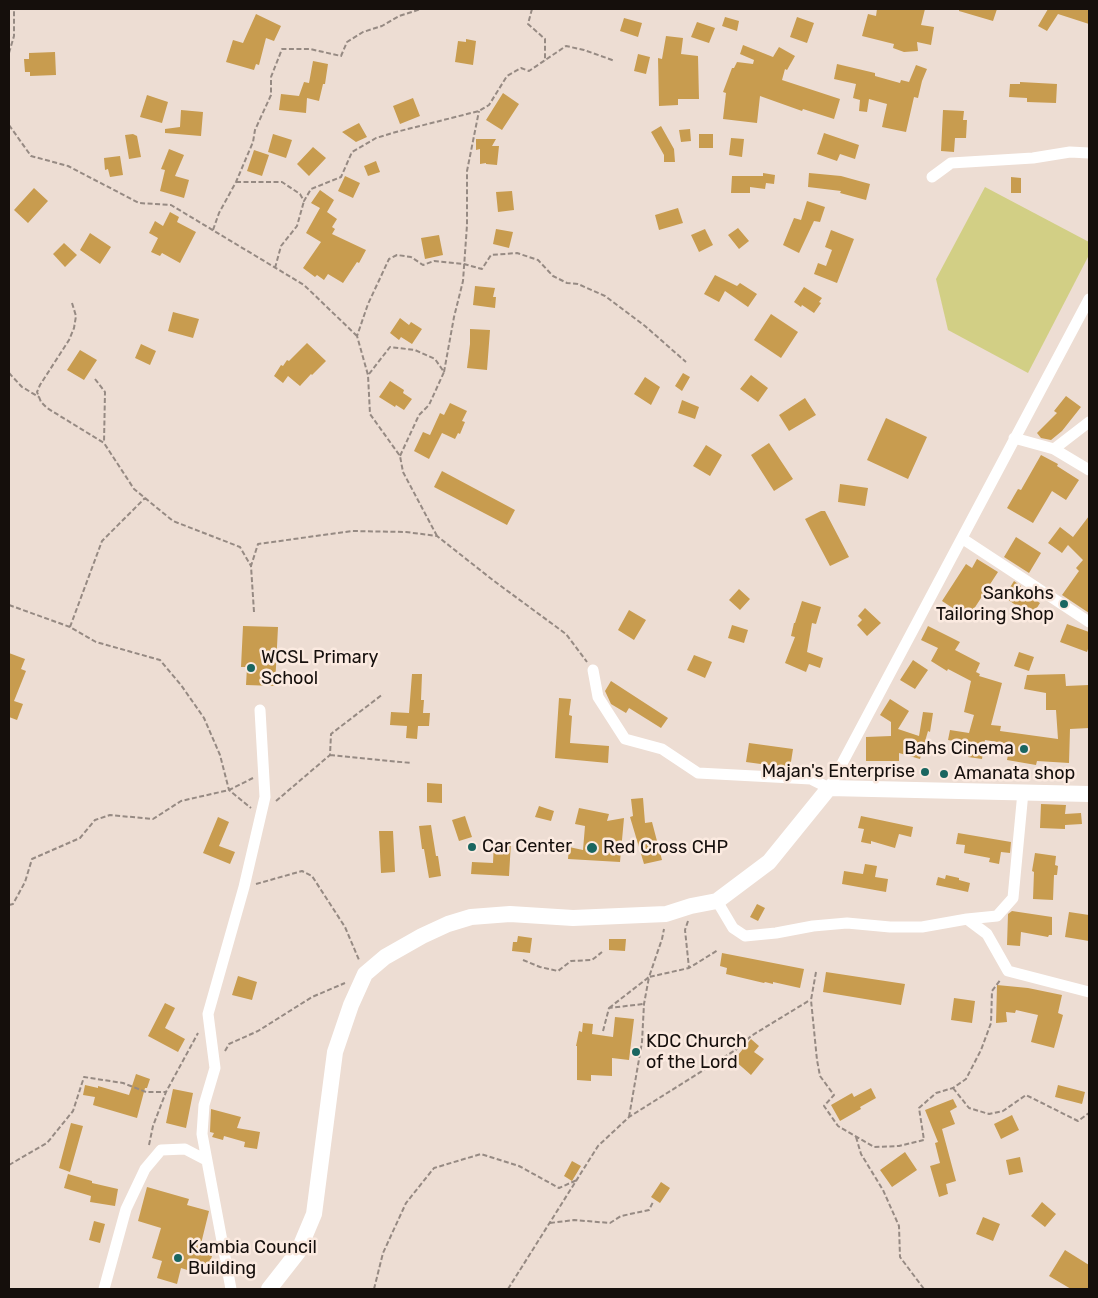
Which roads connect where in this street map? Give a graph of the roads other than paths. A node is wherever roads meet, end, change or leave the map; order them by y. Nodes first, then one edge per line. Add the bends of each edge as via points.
1 (1089, 153) edge
2 (932, 177) dead end
3 (1089, 299) edge
4 (1089, 422) edge
5 (1014, 438) junction
6 (1054, 449) junction
7 (1089, 470) edge
8 (962, 539) junction
9 (1089, 622) edge
10 (594, 670) road end
11 (260, 710) dead end
12 (829, 788) junction
13 (1023, 792) junction
14 (1089, 794) edge
15 (717, 901) junction
16 (967, 919) junction
17 (1089, 992) edge
18 (206, 1160) junction
19 (104, 1289) edge
20 (232, 1289) edge
21 (269, 1289) edge

1 - 2 street via 950,163
3 - 5 street
4 - 6 street
5 - 6 street
5 - 8 street
6 - 7 street
8 - 9 street
8 - 12 street
10 - 12 street via 598,697 625,739 662,749 698,772 811,779
11 - 18 street via 264,797 244,887 208,1014 214,1068 204,1106 202,1134
12 - 13 main road
12 - 15 main road via 769,862
13 - 14 main road
13 - 16 street via 1013,898 997,916
15 - 16 street via 733,928 745,936 847,923 922,927
15 - 21 main road via 666,914 573,918 510,914 471,917 422,936 384,958 365,974 335,1052 314,1214 298,1252
16 - 17 street via 987,934 1008,971
18 - 19 street via 186,1149 161,1150 145,1169 126,1209
18 - 20 street

